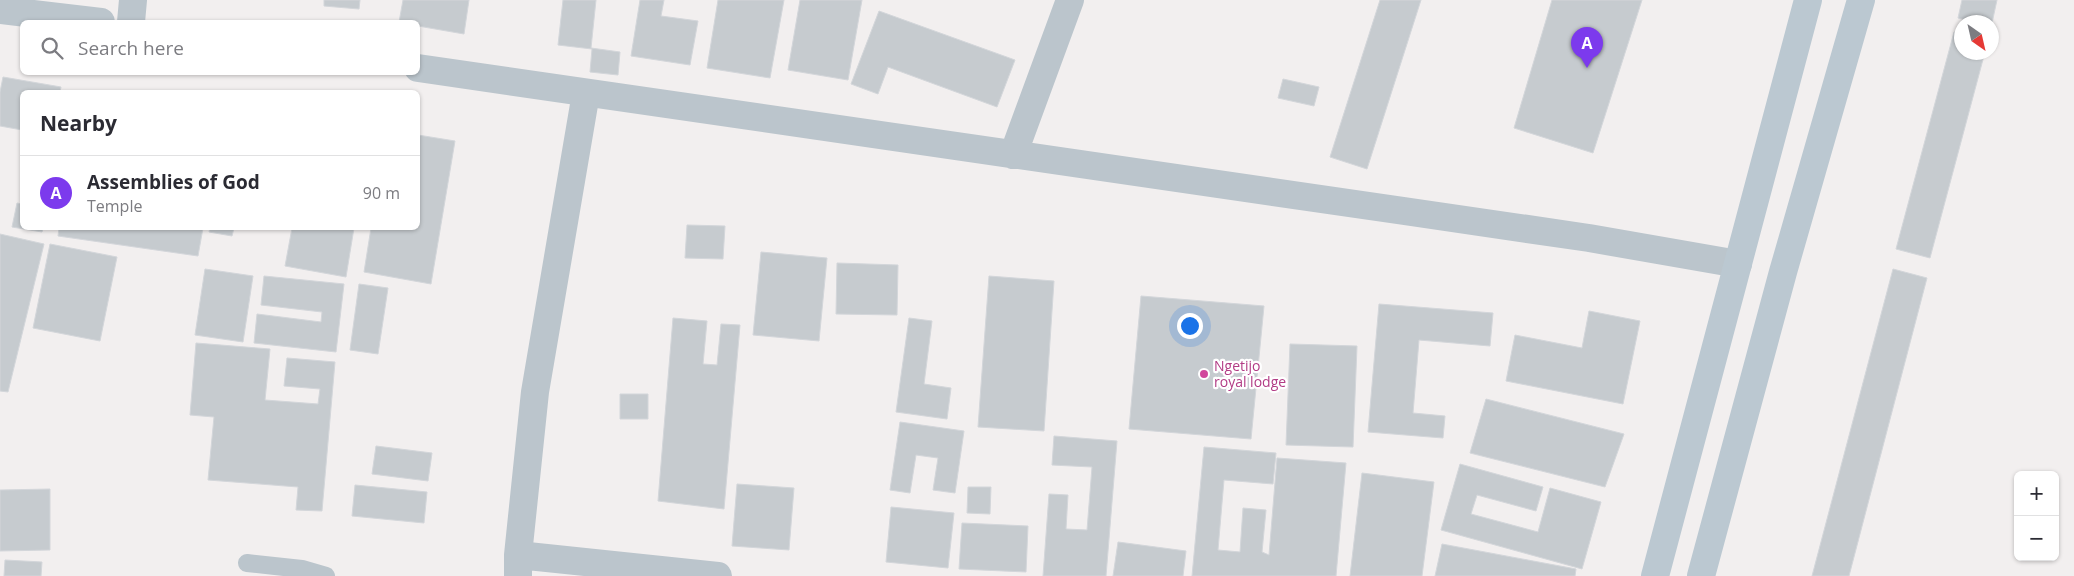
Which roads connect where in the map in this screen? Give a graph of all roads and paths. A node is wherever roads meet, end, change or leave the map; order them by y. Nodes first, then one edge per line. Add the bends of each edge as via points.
1 (133, 0) edge
2 (1070, 0) edge
3 (1808, 0) edge
4 (1860, 0) edge
5 (0, 10) edge
6 (84, 20) edge
7 (131, 20) edge
8 (420, 68) edge
9 (586, 93) junction
10 (1012, 155) junction
11 (1738, 264) junction
12 (247, 563) dead end
13 (518, 566) edge
14 (326, 576) edge
15 (718, 576) edge
16 (1655, 576) edge
17 (1701, 576) edge

1 - 7 street
2 - 10 street
3 - 11 main road
4 - 17 main road
5 - 6 street
8 - 9 street
9 - 10 street
9 - 13 street via 535,392
10 - 11 street via 1570,235
11 - 16 main road
12 - 14 lane via 302,569
13 - 15 street

